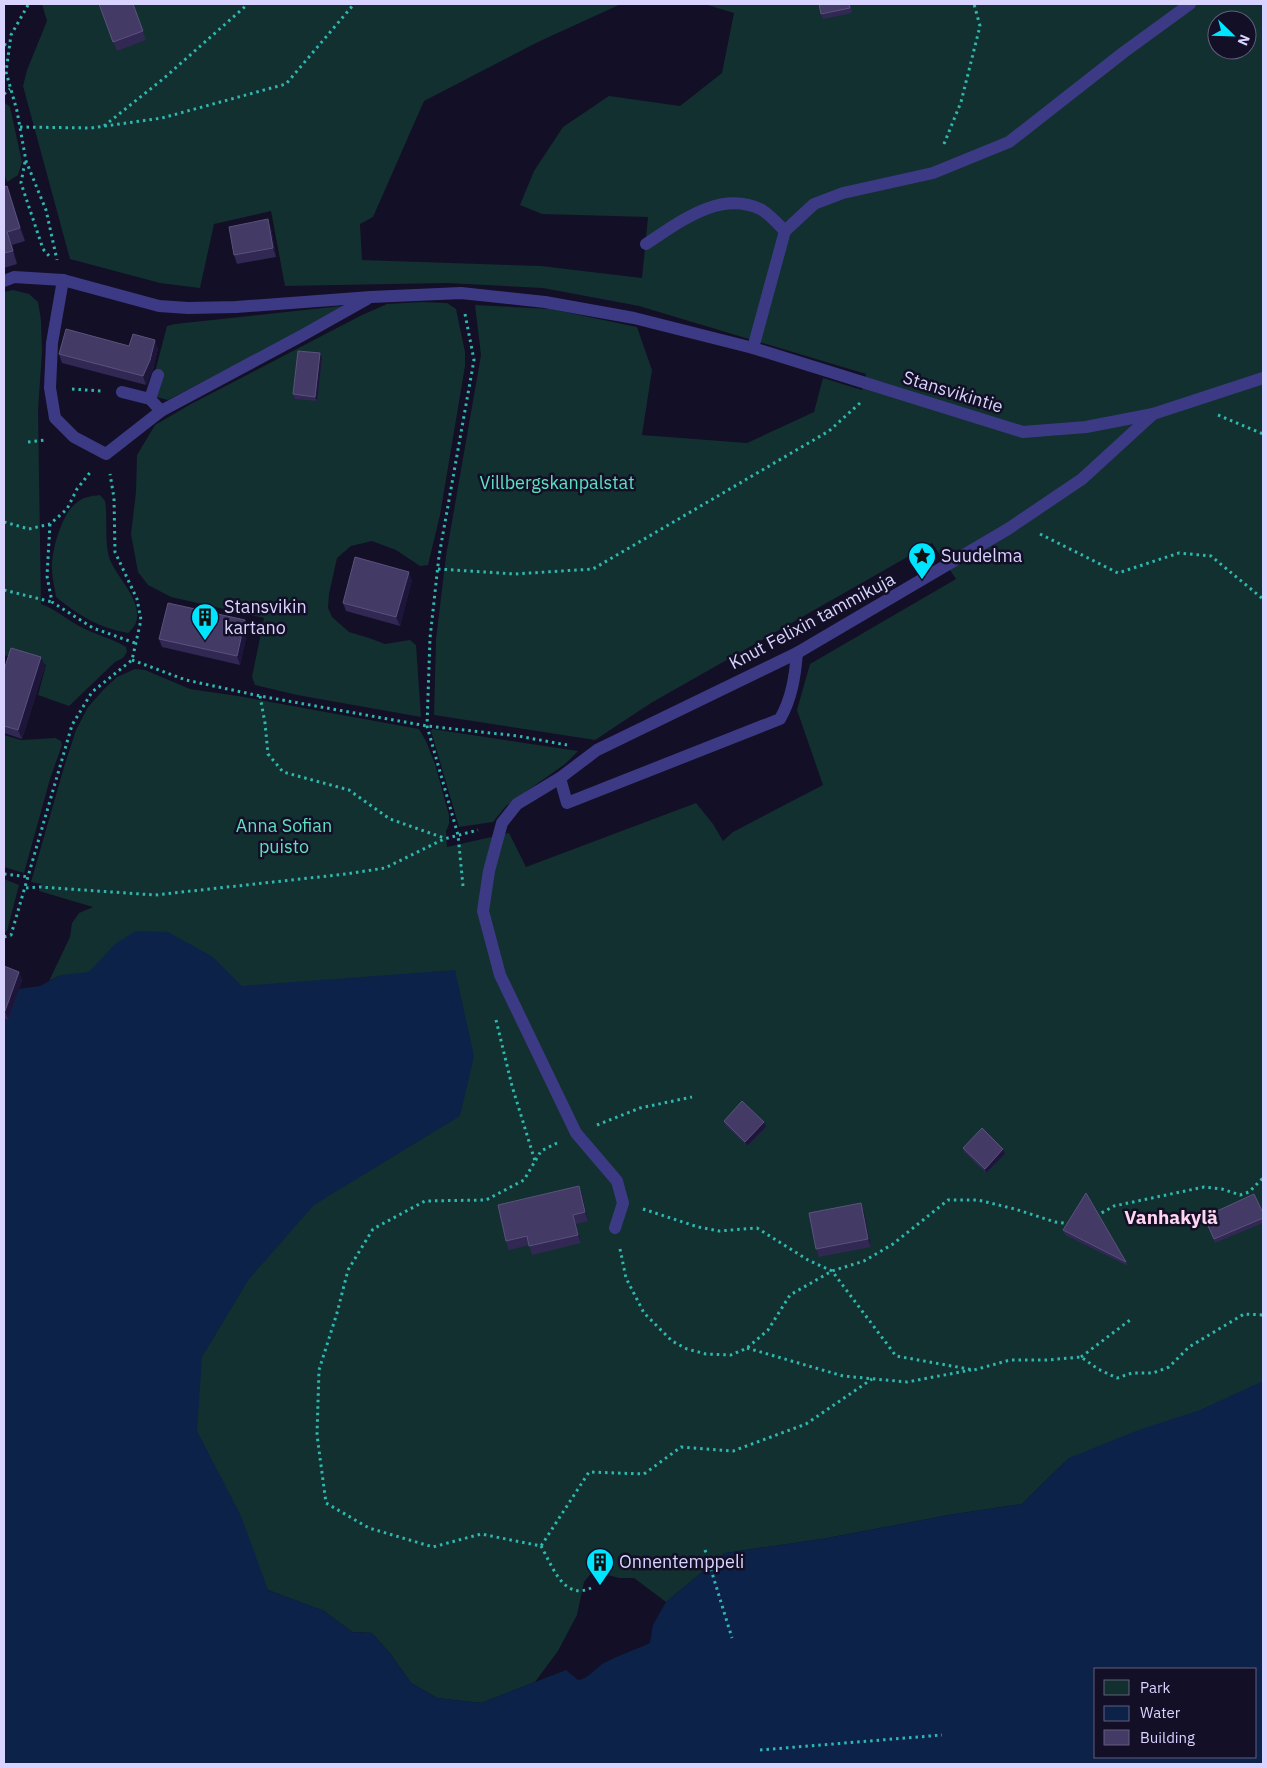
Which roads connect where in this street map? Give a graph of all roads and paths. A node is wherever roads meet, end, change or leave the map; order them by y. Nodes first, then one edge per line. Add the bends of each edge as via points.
1 (248, 4) edge
2 (354, 4) edge
3 (974, 4) edge
4 (1190, 4) edge
5 (28, 5) edge
6 (4, 44) edge
7 (10, 47) junction
8 (5, 73) edge
9 (10, 89) junction
10 (4, 94) edge
11 (103, 126) junction
12 (20, 127) junction
13 (26, 161) junction
14 (933, 173) junction
15 (785, 230) junction
16 (646, 244) dead end
17 (61, 275) junction
18 (4, 280) edge
19 (461, 293) junction
20 (371, 297) junction
21 (753, 348) junction
22 (158, 375) dead end
23 (1263, 378) edge
24 (50, 388) junction
25 (880, 388) junction
26 (122, 392) joint
27 (150, 399) junction
28 (1189, 402) junction
29 (161, 411) junction
30 (1153, 414) junction
31 (1263, 434) edge
32 (106, 454) junction
33 (4, 522) edge
34 (1017, 523) junction
35 (50, 524) junction
36 (438, 569) junction
37 (4, 590) edge
38 (1263, 599) edge
39 (52, 602) junction
40 (135, 643) junction
41 (797, 653) junction
42 (132, 660) junction
43 (260, 696) junction
44 (427, 726) junction
45 (597, 750) junction
46 (560, 778) junction
47 (502, 823) junction
48 (458, 835) junction
49 (444, 839) junction
50 (4, 874) edge
51 (29, 877) junction
52 (26, 888) junction
53 (4, 937) edge
54 (692, 1097) dead end
55 (576, 1133) junction
56 (1263, 1178) edge
57 (623, 1203) junction
58 (1094, 1217) edge
59 (1080, 1222) edge
60 (615, 1228) joint
61 (832, 1271) junction
62 (1263, 1315) edge
63 (1130, 1320) dead end
64 (747, 1348) junction
65 (1081, 1357) junction
66 (974, 1370) junction
67 (872, 1379) junction
68 (542, 1546) junction
69 (705, 1550) dead end
70 (591, 1588) dead end
71 (732, 1638) dead end
72 (942, 1735) dead end
73 (760, 1750) dead end

1 - 11 path via 163,79
2 - 11 path via 286,84 162,118
3 - 14 path via 980,26 964,93
4 - 14 lane via 1009,142
5 - 7 path via 11,35
6 - 7 path
7 - 8 path
8 - 9 path
9 - 10 path
9 - 12 path
11 - 12 path
12 - 13 path
13 - 17 path via 46,210
13 - 17 path via 21,183 43,249
14 - 15 lane via 843,193 814,204
15 - 16 lane via 764,211 734,202 694,213
15 - 21 lane
17 - 18 lane, Stansvikintie
17 - 20 lane, Stansvikintie via 160,306 188,308
17 - 24 lane
19 - 20 lane, Stansvikintie
19 - 21 lane, Stansvikintie via 545,302 634,318
19 - 36 path via 474,360
20 - 29 lane
21 - 25 lane, Stansvikintie
22 - 27 lane
23 - 28 lane, Stansvikintie
24 - 26 path
24 - 32 lane via 55,418 74,437
25 - 30 lane, Stansvikintie via 1023,432 1086,427
25 - 36 path via 829,431 593,569 515,574
26 - 27 lane
27 - 29 lane
28 - 30 lane, Stansvikintie
28 - 31 path
29 - 32 lane
30 - 34 lane, Knut Felixin tammikuja via 1082,479
32 - 35 path via 76,489 67,509
32 - 40 path via 114,498 115,552 137,599 142,620
33 - 35 path via 30,529
34 - 38 path via 1118,573 1179,553 1211,556
34 - 41 lane, Knut Felixin tammikuja
35 - 39 path via 47,576
36 - 44 path via 430,638
37 - 39 path
39 - 40 path via 92,628
40 - 42 path
41 - 45 lane, Knut Felixin tammikuja
41 - 46 lane via 788,705 780,719 567,803
42 - 43 path via 186,680
42 - 51 path via 92,692 72,725
43 - 44 path
43 - 49 path via 268,754 283,772 348,790 390,819
44 - 45 path via 518,736
44 - 48 path
45 - 46 lane, Knut Felixin tammikuja
46 - 47 lane, Knut Felixin tammikuja via 516,804
47 - 48 path
47 - 55 lane via 489,871 483,911 500,974
48 - 49 path
49 - 52 path via 385,868 346,874 155,895
50 - 51 path
51 - 52 path
52 - 53 path via 11,935
54 - 55 path via 640,1108
55 - 57 lane via 617,1181
55 - 68 path via 541,1152 524,1180 486,1200 425,1201 373,1228 348,1270 319,1370 317,1435 326,1503 370,1528 433,1547 481,1534
56 - 58 path via 1250,1192 1240,1195 1204,1187 1114,1206
57 - 60 lane
57 - 61 path via 719,1231 757,1228
59 - 61 path via 1055,1222 978,1200 948,1200 893,1244 864,1261
60 - 64 path via 626,1278 644,1313 672,1341 706,1354 730,1354
61 - 64 path via 790,1295 768,1330
61 - 66 path via 896,1356
62 - 65 path via 1244,1314 1189,1347 1170,1367 1153,1373 1132,1373 1117,1378
63 - 65 path
64 - 67 path via 843,1376
65 - 66 path via 1010,1360
66 - 67 path via 907,1382
67 - 68 path via 806,1424 733,1451 681,1446 644,1474 589,1472
68 - 70 path via 562,1584 571,1590 584,1592
69 - 71 path
72 - 73 path

